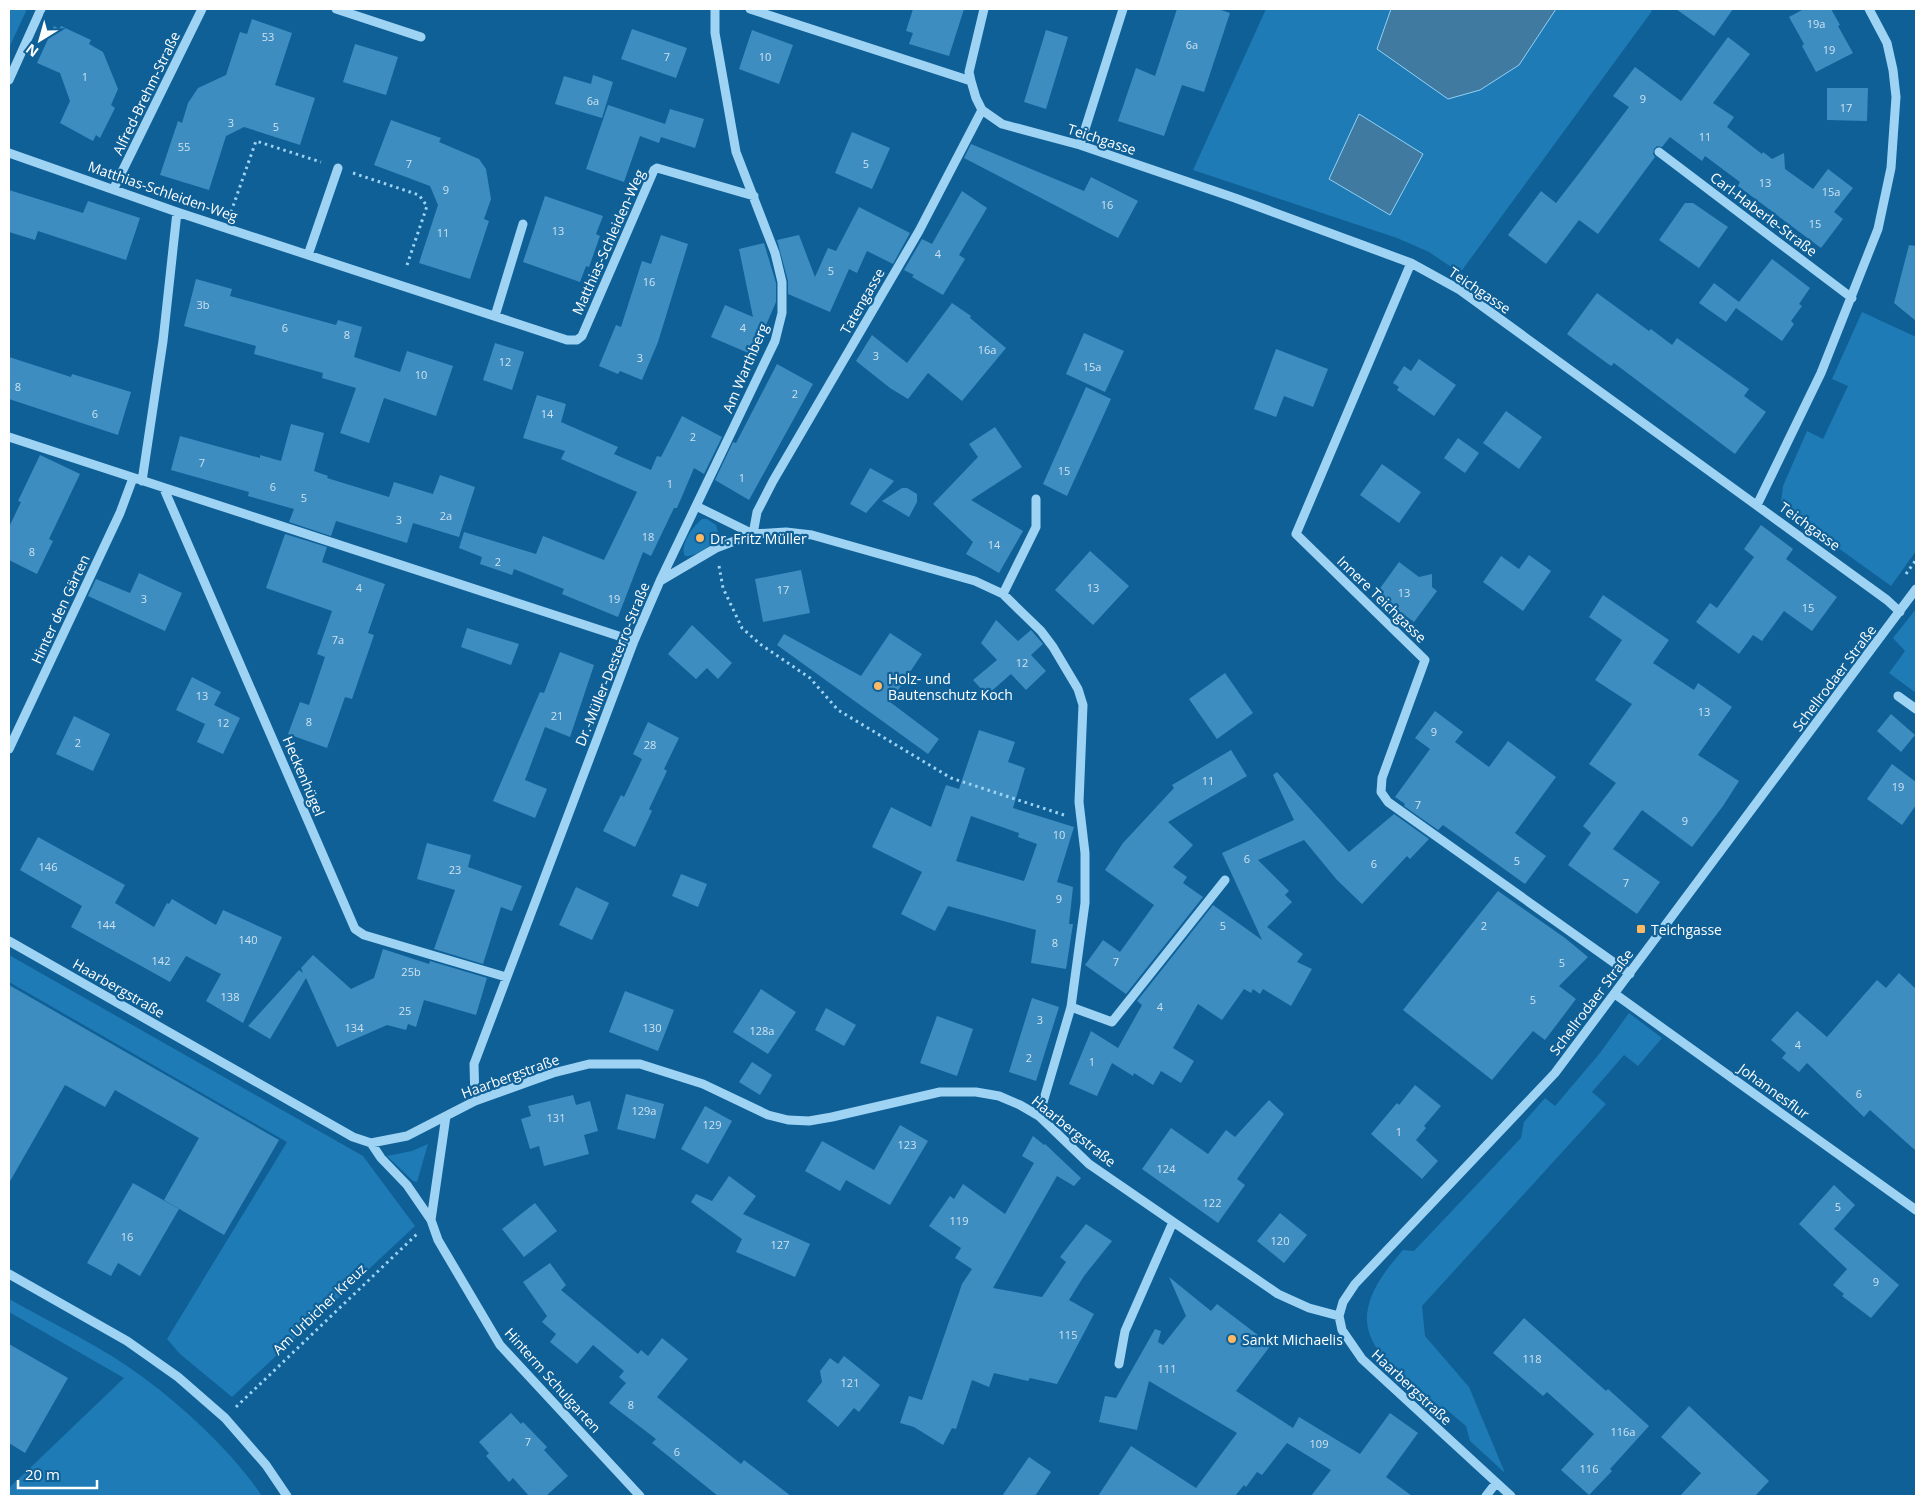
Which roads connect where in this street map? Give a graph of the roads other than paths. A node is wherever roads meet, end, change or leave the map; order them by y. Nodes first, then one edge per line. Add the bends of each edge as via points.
1 (41, 9) edge
2 (202, 9) edge
3 (336, 9) edge
4 (715, 9) edge
5 (750, 9) edge
6 (984, 9) edge
7 (1123, 9) edge
8 (1869, 9) edge
9 (421, 37) dead end
10 (9, 80) edge
11 (971, 81) junction
12 (982, 110) junction
13 (1080, 145) junction
14 (1659, 152) dead end
15 (9, 153) edge
16 (338, 168) dead end
17 (114, 188) junction
18 (754, 196) junction
19 (177, 212) junction
20 (523, 224) dead end
21 (308, 254) junction
22 (1411, 263) junction
23 (1852, 298) junction
24 (495, 316) junction
25 (9, 437) edge
26 (132, 478) junction
27 (142, 481) junction
28 (164, 489) junction
29 (1036, 498) dead end
30 (1757, 505) junction
31 (696, 506) junction
32 (754, 534) junction
33 (660, 581) junction
34 (1916, 589) edge
35 (1003, 594) junction
36 (1900, 612) junction
37 (634, 641) junction
38 (1898, 696) dead end
39 (1916, 709) edge
40 (9, 749) edge
41 (1225, 880) dead end
42 (9, 940) edge
43 (1630, 974) junction
44 (506, 977) junction
45 (1615, 994) junction
46 (1071, 1007) junction
47 (475, 1101) junction
48 (446, 1116) junction
49 (1039, 1116) junction
50 (371, 1143) junction
51 (1916, 1210) edge
52 (431, 1220) junction
53 (1173, 1222) junction
54 (9, 1274) edge
55 (1340, 1316) junction
56 (1120, 1364) dead end
57 (1496, 1483) junction
58 (287, 1496) edge
59 (640, 1496) edge
60 (1486, 1496) edge
61 (1511, 1496) edge

1 - 10 street
2 - 17 street, Alfred-Brehm-Straße
3 - 9 street
4 - 18 street, Am Warthberg via 715,33 736,152
5 - 11 street
6 - 11 street via 969,72
7 - 13 street
8 - 23 street via 1887,43 1896,97 1891,168 1878,229
11 - 12 street
12 - 13 street, Teichgasse via 1002,124
12 - 32 street, Tatengasse via 919,231 773,481 757,512
13 - 22 street, Teichgasse
14 - 23 street, Carl-Haberle-Straße
15 - 17 street, Matthias-Schleiden-Weg
16 - 21 street
17 - 19 street, Matthias-Schleiden-Weg
18 - 24 street, Matthias-Schleiden-Weg via 657,168 577,340 567,340
18 - 31 street, Am Warthberg via 782,282 782,313 775,340
19 - 21 street, Matthias-Schleiden-Weg
19 - 27 street via 163,342
20 - 24 street
21 - 24 street, Matthias-Schleiden-Weg
22 - 30 street, Teichgasse via 1460,290
22 - 43 street, Innere Teichgasse via 1296,534 1426,660 1382,778 1381,792 1388,802
23 - 30 street via 1821,373
25 - 26 street
26 - 27 street
26 - 40 street, Hinter den Gärten via 116,522
27 - 28 street
28 - 37 street
28 - 44 street, Heckenhügel via 355,929 364,935
29 - 35 street via 1036,527
30 - 36 street, Teichgasse
31 - 32 street
31 - 33 street, Am Warthberg
32 - 33 street, Dr.-Müller-Desterro-Straße via 716,548
32 - 35 street, Dr.-Müller-Desterro-Straße via 786,532 812,535 976,580
33 - 37 street, Dr.-Müller-Desterro-Straße
34 - 36 street, Schellrodaer Straße
35 - 46 street, Dr.-Müller-Desterro-Straße via 1053,647 1078,689 1083,705 1079,802 1085,852 1085,903
36 - 43 street, Schellrodaer Straße
37 - 44 street, Dr.-Müller-Desterro-Straße
38 - 39 street
41 - 46 street via 1112,1022
42 - 50 street, Haarbergstraße via 354,1137
43 - 45 street, Schellrodaer Straße
44 - 47 street, Dr.-Müller-Desterro-Straße via 474,1064
45 - 51 street, Johannesflur
45 - 55 street, Schellrodaer Straße via 1554,1072 1355,1284 1343,1302
46 - 49 street, Dr.-Müller-Desterro-Straße
47 - 48 street, Haarbergstraße
47 - 49 street, Haarbergstraße via 552,1072 589,1064 640,1064 703,1084 768,1115 788,1120 809,1121 940,1092 960,1091 999,1096
48 - 50 street, Haarbergstraße via 407,1136
48 - 52 street, Hinterm Schulgarten
49 - 53 street, Haarbergstraße via 1089,1164
50 - 52 street, Hinterm Schulgarten
52 - 59 street, Hinterm Schulgarten via 438,1240 500,1345
53 - 55 street, Haarbergstraße via 1278,1294 1309,1308
53 - 56 street via 1125,1331
54 - 58 street via 127,1340 178,1377 225,1418 266,1465
55 - 57 street, Haarbergstraße via 1342,1330 1362,1359
57 - 60 street
57 - 61 street, Haarbergstraße

